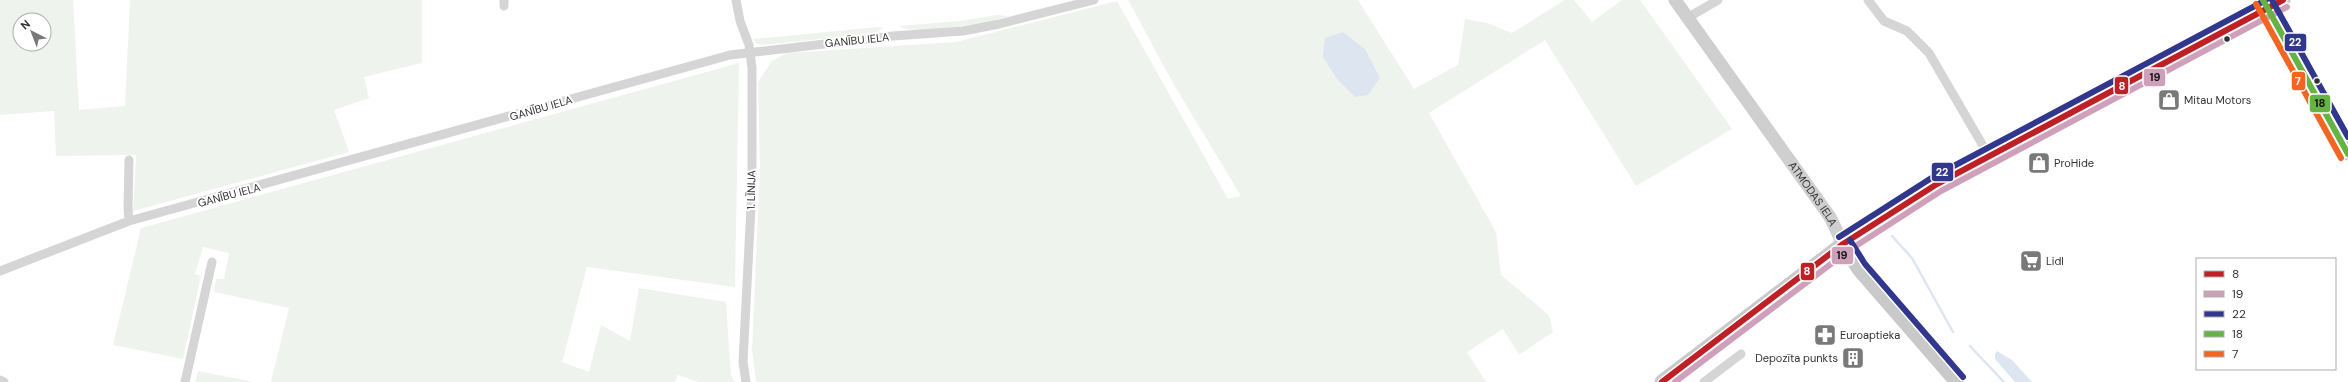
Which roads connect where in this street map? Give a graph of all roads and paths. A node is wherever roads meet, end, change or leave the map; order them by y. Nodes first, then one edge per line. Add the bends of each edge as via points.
1 (736, 0) edge
2 (1094, 0) edge
3 (1675, 0) edge
4 (1718, 0) edge
5 (1868, 0) edge
6 (2283, 0) edge
7 (2265, 4) edge
8 (1687, 18) junction
9 (749, 52) junction
10 (2348, 154) edge
11 (1989, 156) junction
12 (129, 160) dead end
13 (130, 221) junction
14 (1843, 244) junction
15 (212, 262) dead end
16 (0, 270) edge
17 (1741, 354) dead end
18 (0, 380) edge
19 (1667, 380) edge
20 (4, 382) edge
21 (185, 382) edge
22 (746, 382) edge
23 (1704, 382) edge
24 (1957, 382) edge

1 - 9 street, 1. LĪNIJA
2 - 9 street, GANĪBU IELA via 963,31
3 - 8 main road, ATMODAS IELA
4 - 8 street
5 - 11 street via 1884,21 1907,31 1929,53
6 - 7 main road
7 - 10 main road
7 - 11 main road
8 - 14 main road, ATMODAS IELA via 1830,217
9 - 13 street, GANĪBU IELA via 730,55
9 - 22 street, 1. LĪNIJA via 752,68 752,187 743,333
11 - 14 main road via 1937,184
12 - 13 street
13 - 16 street, GANĪBU IELA
14 - 19 main road
14 - 24 main road, ATMODAS IELA via 1859,268
15 - 21 street
17 - 23 street
18 - 20 street

